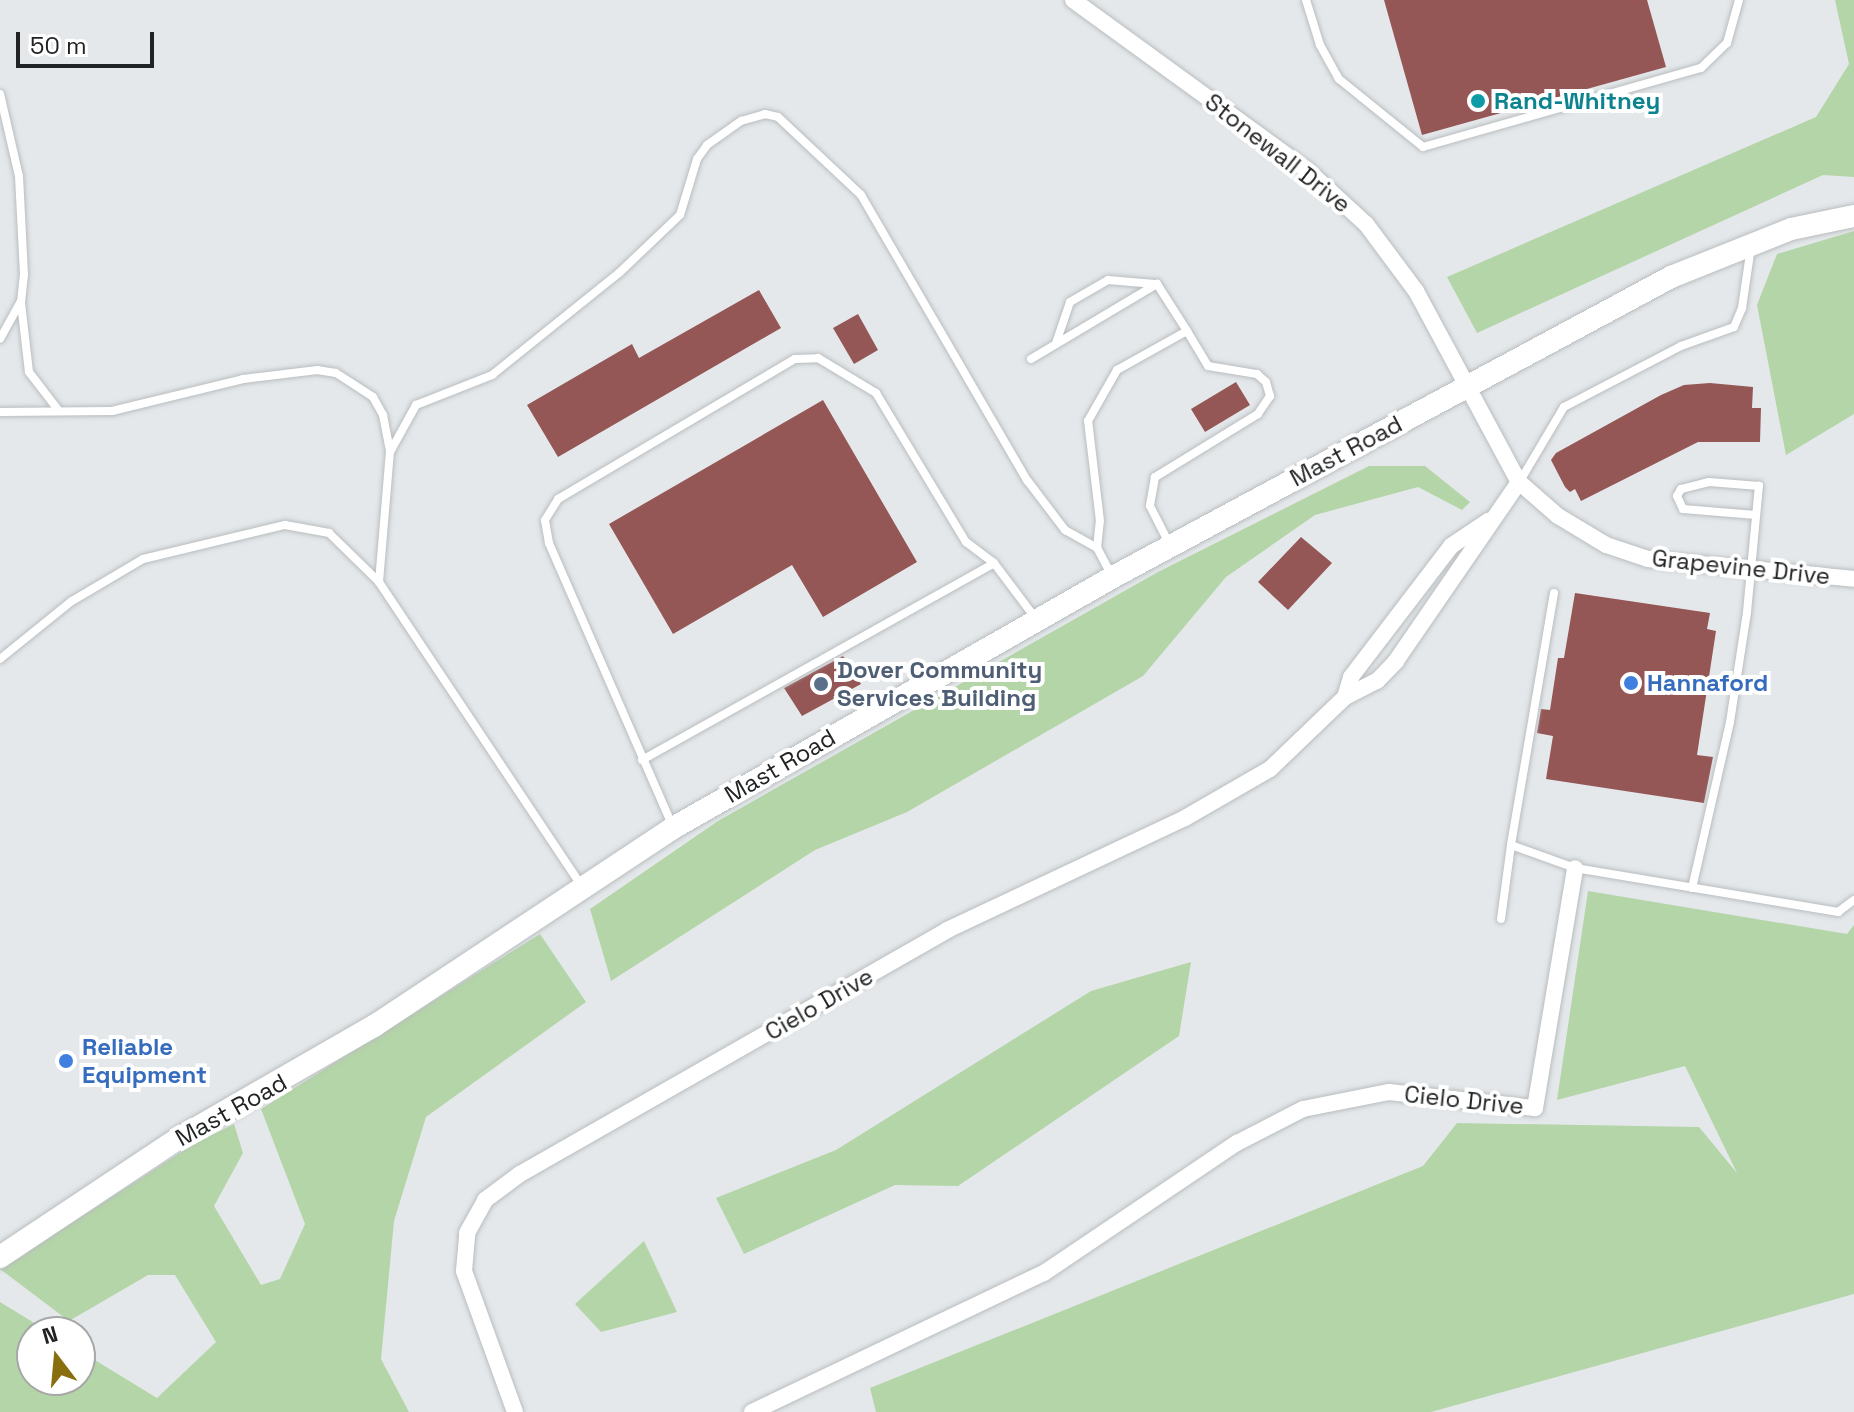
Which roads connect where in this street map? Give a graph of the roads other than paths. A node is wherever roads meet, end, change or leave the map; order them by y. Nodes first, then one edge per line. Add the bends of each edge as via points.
1 (1073, 0) edge
2 (1306, 0) edge
3 (1739, 0) edge
4 (0, 94) edge
5 (1854, 216) edge
6 (1751, 243) junction
7 (1157, 284) junction
8 (21, 301) junction
9 (1187, 331) junction
10 (1, 333) edge
11 (1056, 344) junction
12 (1031, 359) dead end
13 (1468, 386) junction
14 (59, 411) junction
15 (0, 412) edge
16 (390, 452) junction
17 (1519, 482) junction
18 (1756, 515) junction
19 (1488, 521) junction
20 (1170, 545) junction
21 (1097, 548) junction
22 (994, 563) junction
23 (1752, 570) junction
24 (1113, 577) junction
25 (1854, 579) edge
26 (379, 582) junction
27 (1554, 593) dead end
28 (1037, 621) junction
29 (0, 659) edge
30 (1345, 697) junction
31 (642, 760) junction
32 (673, 828) junction
33 (1511, 845) junction
34 (1575, 868) junction
35 (581, 886) junction
36 (1692, 888) junction
37 (1854, 900) edge
38 (1501, 919) dead end
39 (0, 1257) edge
40 (515, 1412) edge
41 (752, 1412) edge

1 - 13 street, Stonewall Drive via 1338,196 1395,260
2 - 3 lane via 1320,45 1339,79 1423,147 1701,68 1727,43
4 - 8 lane via 24,221
5 - 6 street, Mast Road
6 - 13 street, Mast Road via 1634,295
6 - 17 lane via 1742,308 1734,327 1681,346 1564,407
7 - 9 lane
7 - 11 lane
7 - 11 lane via 1108,280 1070,302
8 - 10 lane
8 - 14 lane via 29,372
9 - 20 lane via 1208,366 1257,374 1270,396 1264,410 1155,477 1150,506
9 - 21 lane via 1117,370 1088,421 1100,521
11 - 12 lane
13 - 17 street, Grapevine Drive
13 - 20 street, Mast Road
14 - 15 lane
14 - 16 lane via 139,407 243,379 317,370 346,378 373,397 383,415
16 - 21 lane via 416,405 492,375 666,231 687,200 697,159 707,145 741,121 765,114 778,117 861,195 1027,480 1065,530
16 - 26 lane
17 - 19 street, Cielo Drive
17 - 23 street, Grapevine Drive via 1587,536 1629,555
18 - 18 lane via 1759,486 1744,482 1694,485 1677,496 1683,509
18 - 23 lane
19 - 30 street, Cielo Drive via 1451,546 1351,677
19 - 30 street, Cielo Drive via 1396,661 1377,681
20 - 24 street, Mast Road
21 - 24 lane
22 - 28 lane
22 - 31 lane
22 - 31 lane via 966,542 876,393 818,358 795,359 558,499 545,520 549,543
23 - 25 street, Grapevine Drive
23 - 36 lane via 1721,774
24 - 28 street, Mast Road
26 - 29 lane via 329,533 285,525 143,559 72,601
26 - 35 lane
27 - 33 lane
28 - 32 street, Mast Road
30 - 40 street, Cielo Drive via 1293,751 1244,786 968,918 493,1193 467,1233 464,1271
31 - 32 lane
32 - 35 street, Mast Road
33 - 34 lane
33 - 38 lane
34 - 36 lane
34 - 41 street, Cielo Drive via 1535,1108 1389,1092 1303,1109 1237,1143 1044,1273
35 - 39 street, Mast Road via 374,1026 179,1138
36 - 37 lane via 1838,912

